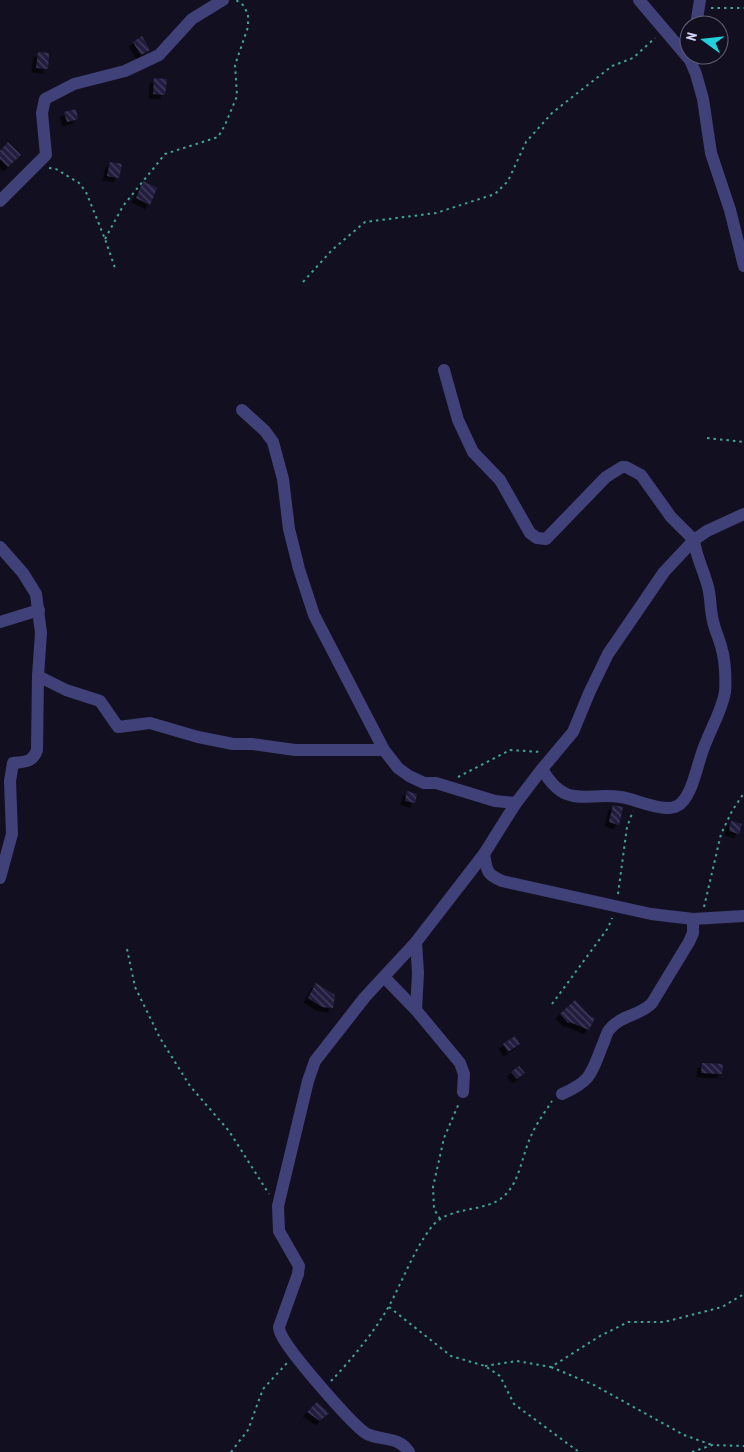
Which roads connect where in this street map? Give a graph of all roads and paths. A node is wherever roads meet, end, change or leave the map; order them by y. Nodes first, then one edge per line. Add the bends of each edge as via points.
1 (223, 0) edge
2 (236, 0) edge
3 (639, 0) edge
4 (700, 3) edge
5 (744, 8) edge
6 (664, 30) junction
7 (679, 46) edge
8 (693, 65) edge
9 (37, 165) junction
10 (0, 201) edge
11 (105, 239) junction
12 (744, 266) edge
13 (116, 271) dead end
14 (303, 282) dead end
15 (444, 370) dead end
16 (242, 410) dead end
17 (707, 438) dead end
18 (744, 442) edge
19 (744, 514) edge
20 (694, 540) junction
21 (0, 547) edge
22 (39, 610) junction
23 (0, 622) edge
24 (38, 676) junction
25 (384, 750) junction
26 (556, 753) junction
27 (542, 769) junction
28 (456, 778) dead end
29 (744, 793) edge
30 (637, 802) junction
31 (516, 803) junction
32 (484, 854) junction
33 (0, 878) edge
34 (616, 906) junction
35 (744, 916) edge
36 (697, 919) junction
37 (416, 942) junction
38 (126, 949) dead end
39 (384, 977) junction
40 (552, 1004) dead end
41 (416, 1010) junction
42 (463, 1092) joint
43 (562, 1094) joint
44 (278, 1206) junction
45 (440, 1219) junction
46 (744, 1294) edge
47 (388, 1307) junction
48 (294, 1355) junction
49 (485, 1366) junction
50 (551, 1367) junction
51 (324, 1389) junction
52 (712, 1445) junction
53 (744, 1446) edge
54 (231, 1452) edge
55 (409, 1452) edge
56 (579, 1452) edge
57 (692, 1452) edge

1 - 9 street via 192,19 159,55 125,70 74,84 45,99 42,113 46,155
2 - 11 path via 248,14 248,27 235,65 237,96 225,125 218,136 165,154 123,206
3 - 6 street
4 - 5 path via 716,9
6 - 7 street
6 - 14 path via 633,58 612,66 552,113 526,142 508,181 495,194 436,213 365,222 332,250
8 - 12 street via 703,99 711,153
9 - 10 street
9 - 11 path via 56,169 80,183
11 - 13 path
15 - 20 street via 458,420 473,452 500,480 530,533 537,538 549,537 606,477 626,467 641,475 671,517
16 - 25 street via 266,431 273,442 283,479 289,529 314,615
17 - 18 path
19 - 20 street
20 - 26 street via 664,572 608,654 573,732
20 - 30 street via 708,588 712,620 723,651 725,691 685,798 676,807 665,808
21 - 22 street via 23,572 36,594
22 - 23 street
22 - 24 street
24 - 25 street via 66,690 100,701 118,726 150,723 198,738 295,750
24 - 33 street via 37,750 30,761 13,764 10,781 12,834
25 - 31 street via 398,768 424,783 436,783 495,801
26 - 27 street
26 - 28 path via 510,750
27 - 30 street via 548,781 573,797 621,797
27 - 31 street
29 - 36 path via 721,834
30 - 34 path via 627,827
31 - 32 street
32 - 34 street via 487,871 502,881
32 - 37 street
34 - 36 street
34 - 40 path via 608,928
35 - 36 street
36 - 43 street via 689,942 652,1003 617,1022 608,1031 588,1078 580,1086
37 - 39 street
37 - 41 street
38 - 44 path via 135,987 160,1038 190,1086 229,1131
39 - 41 street
39 - 44 street via 316,1061 308,1081
41 - 42 street via 460,1063 464,1074
42 - 45 path via 444,1138 433,1187 434,1209
43 - 45 path via 553,1100 531,1136 516,1178 506,1195 496,1202
44 - 48 street via 279,1231 299,1266 279,1327
45 - 47 path via 431,1227
46 - 50 path via 722,1307 664,1322 628,1322
47 - 49 path via 451,1356
47 - 51 path via 352,1359
48 - 51 street
48 - 54 path via 263,1389 248,1430
49 - 50 path via 517,1361
49 - 56 path via 500,1376 514,1404
50 - 52 path via 594,1385 684,1435
51 - 55 street via 355,1425 368,1434 397,1441
52 - 53 path
52 - 57 path

